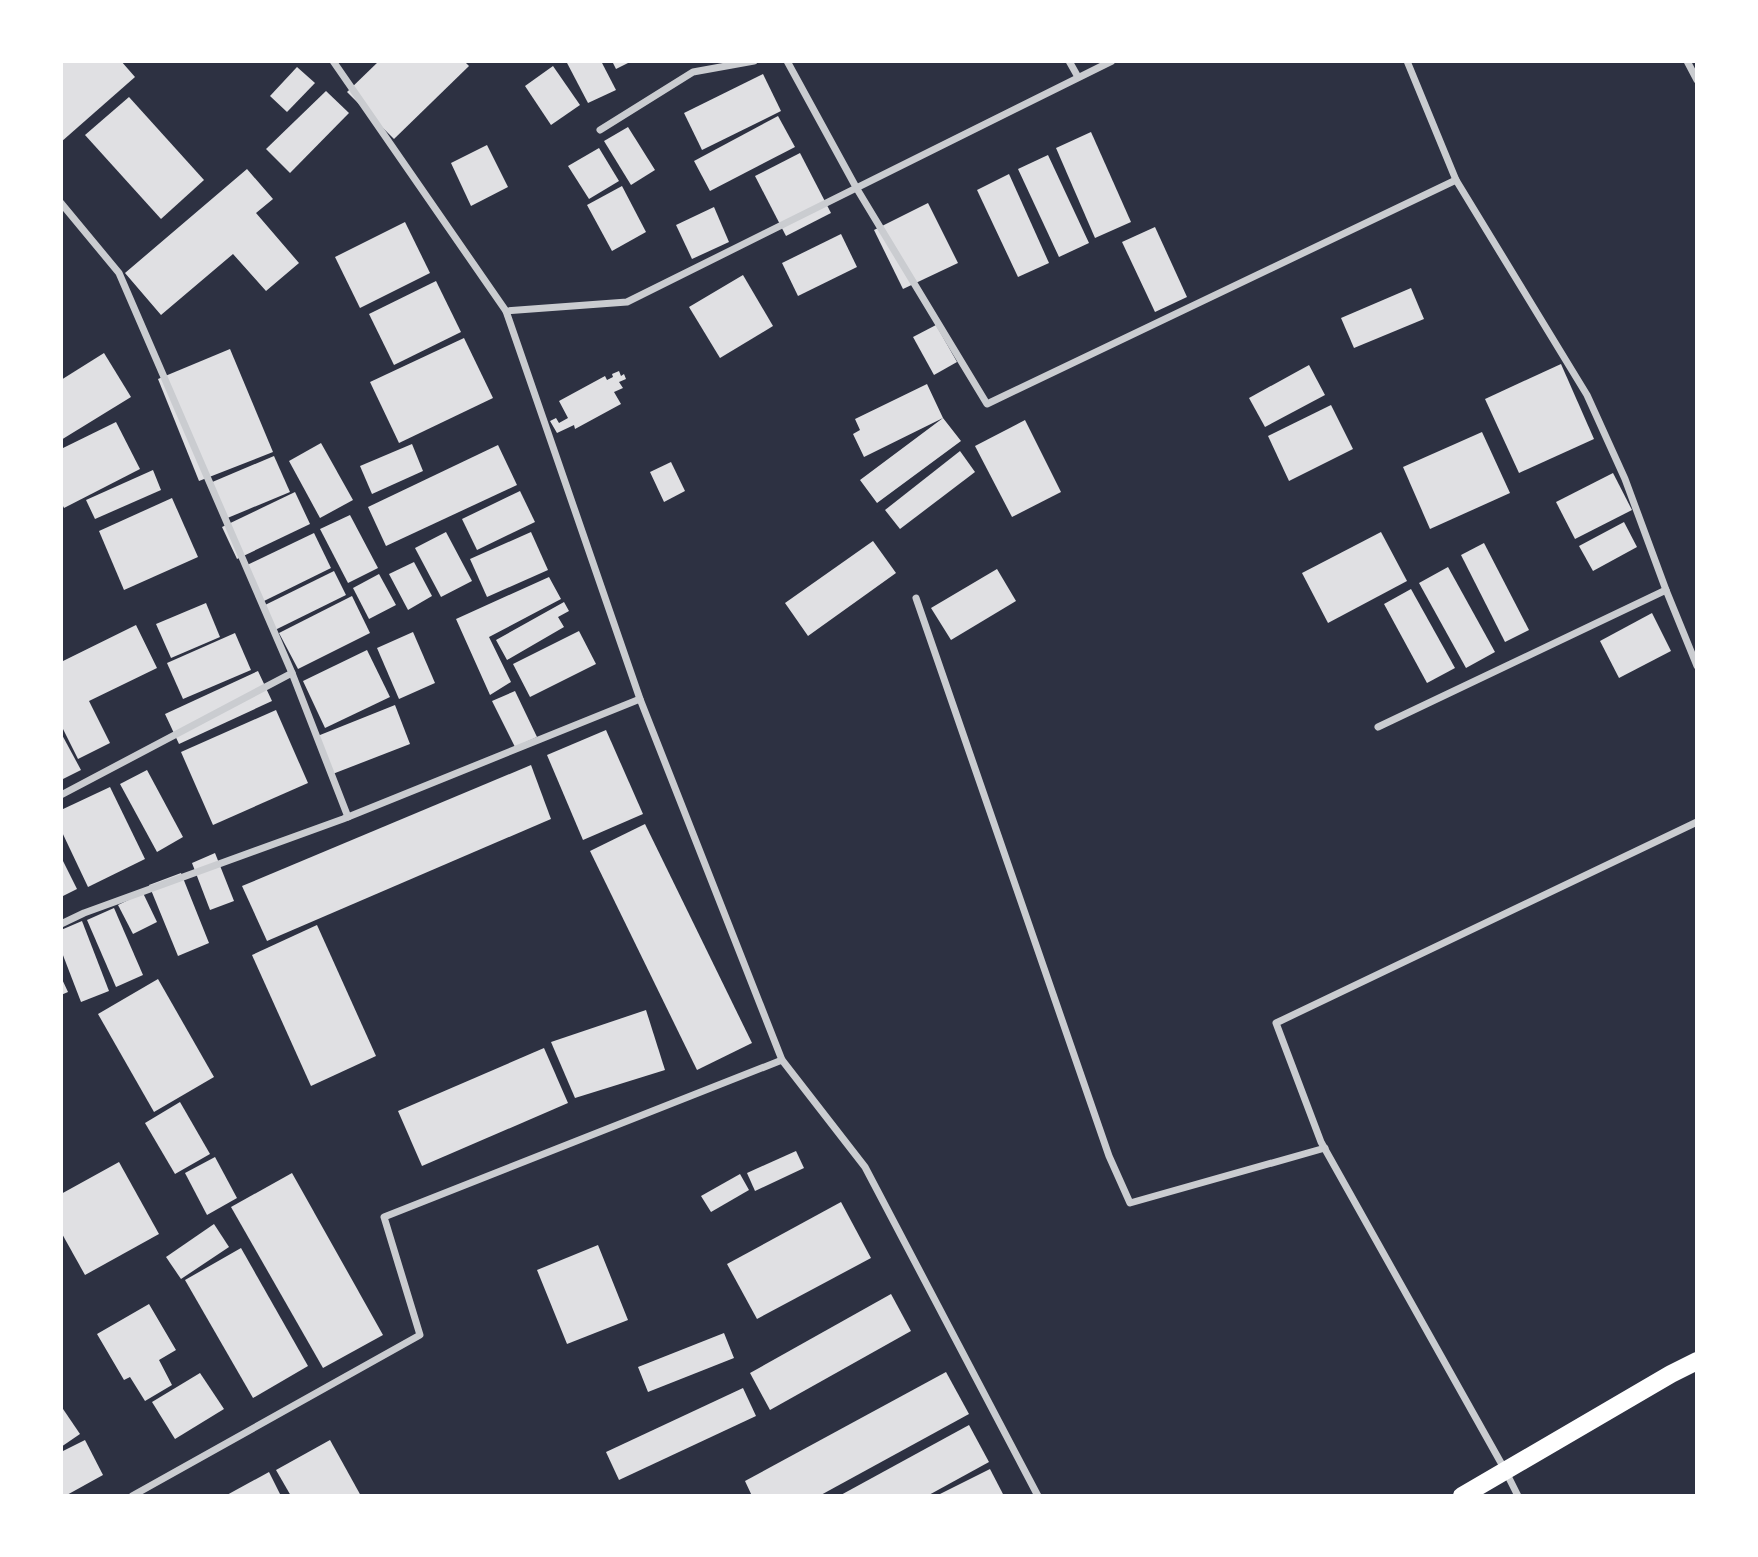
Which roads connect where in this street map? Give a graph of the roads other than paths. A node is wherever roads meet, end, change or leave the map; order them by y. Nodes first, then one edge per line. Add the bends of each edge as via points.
1 (332, 61) edge
2 (754, 61) edge
3 (787, 61) edge
4 (1069, 61) edge
5 (1112, 61) edge
6 (1407, 61) edge
7 (1687, 61) edge
8 (1078, 77) junction
9 (1697, 80) edge
10 (600, 130) dead end
11 (1456, 180) junction
12 (857, 189) junction
13 (61, 203) edge
14 (506, 311) junction
15 (1666, 590) junction
16 (916, 598) dead end
17 (1697, 666) edge
18 (292, 673) junction
19 (640, 699) junction
20 (1378, 727) dead end
21 (61, 795) edge
22 (348, 817) junction
23 (1697, 821) edge
24 (61, 924) edge
25 (782, 1060) junction
26 (1325, 1149) junction
27 (1697, 1361) edge
28 (1506, 1470) junction
29 (132, 1496) edge
30 (1038, 1496) edge
31 (1462, 1496) edge
32 (1518, 1496) edge

1 - 14 street
2 - 10 street via 693,72
3 - 12 street
4 - 8 street
5 - 8 street
6 - 11 street
7 - 9 street
8 - 12 street
11 - 12 street via 987,404
11 - 15 street via 1587,395 1625,479
12 - 14 street via 627,302
13 - 18 street via 119,273
14 - 19 street
15 - 17 street
15 - 20 street
16 - 26 street via 1109,1156 1130,1203
18 - 21 street
18 - 22 street
19 - 22 street
19 - 25 street
22 - 24 street
23 - 26 street via 1276,1023
25 - 29 street via 384,1217 420,1335
25 - 30 street via 865,1167
26 - 28 street
27 - 28 main road
28 - 31 main road
28 - 32 street

